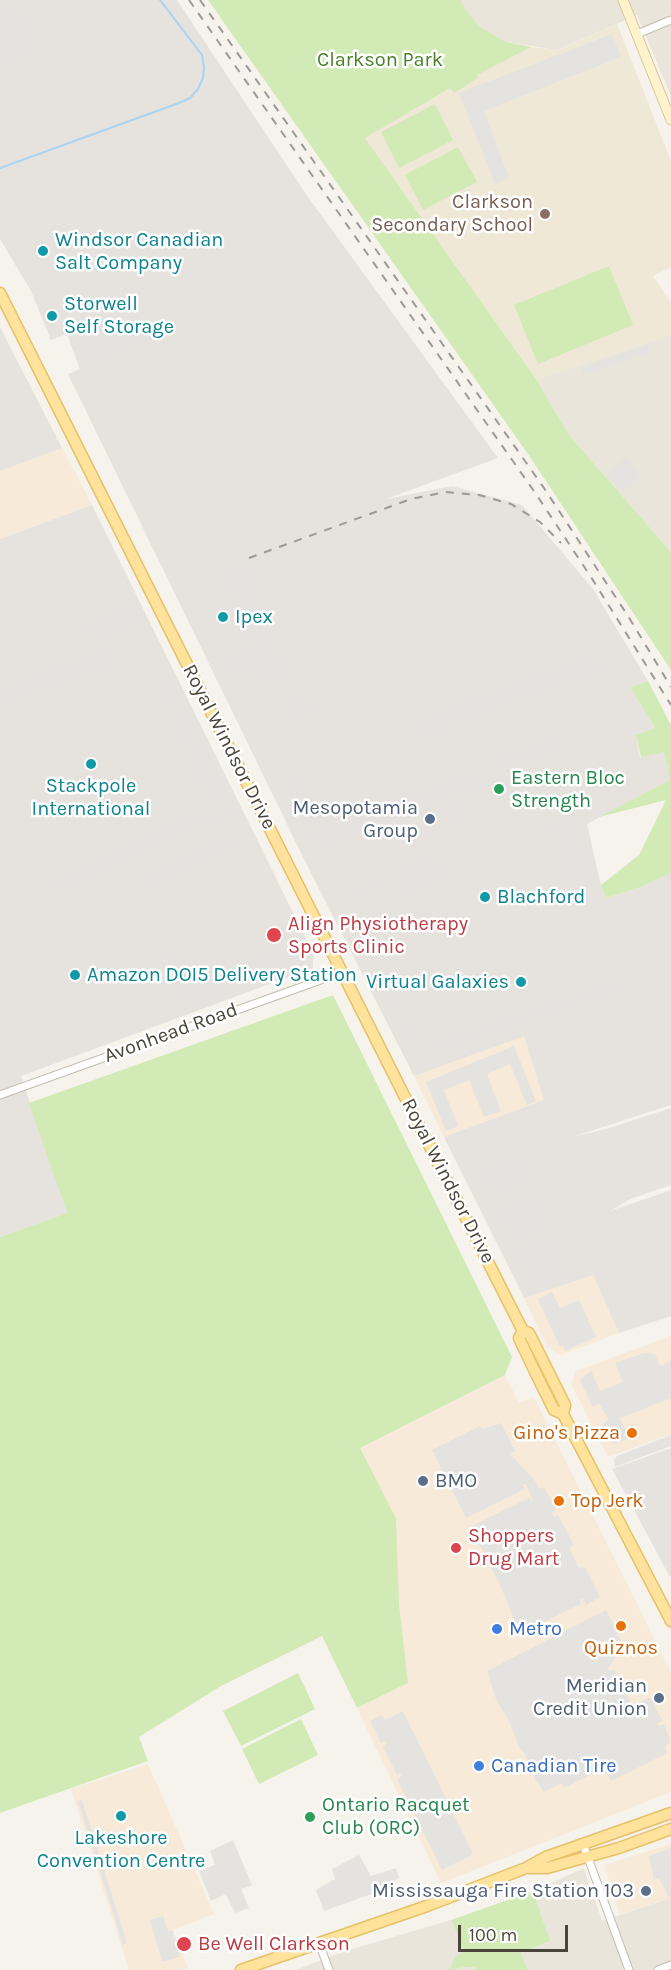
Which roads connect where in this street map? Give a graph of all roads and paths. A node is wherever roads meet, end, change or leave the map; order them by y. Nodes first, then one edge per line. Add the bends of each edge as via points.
1 (623, 0) edge
2 (671, 20) edge
3 (637, 34) junction
4 (671, 120) edge
5 (0, 292) edge
6 (343, 972) junction
7 (0, 1095) edge
8 (671, 1621) edge
9 (671, 1813) edge
10 (671, 1829) edge
11 (584, 1844) junction
12 (588, 1856) junction
13 (526, 1868) junction
14 (320, 1943) junction
15 (671, 1965) edge
16 (241, 1970) edge
17 (329, 1970) edge
18 (629, 1970) edge
19 (658, 1970) edge

1 - 3 street
2 - 3 street
3 - 4 street
5 - 6 main road, Royal Windsor Drive
6 - 7 street, Avonhead Road
6 - 8 main road, Royal Windsor Drive via 523,1331 530,1333 565,1405 563,1414
9 - 11 main road
10 - 12 main road
11 - 12 street
11 - 13 main road
12 - 13 main road via 547,1868
12 - 18 street
13 - 14 main road
14 - 16 main road
14 - 17 street
15 - 19 street

